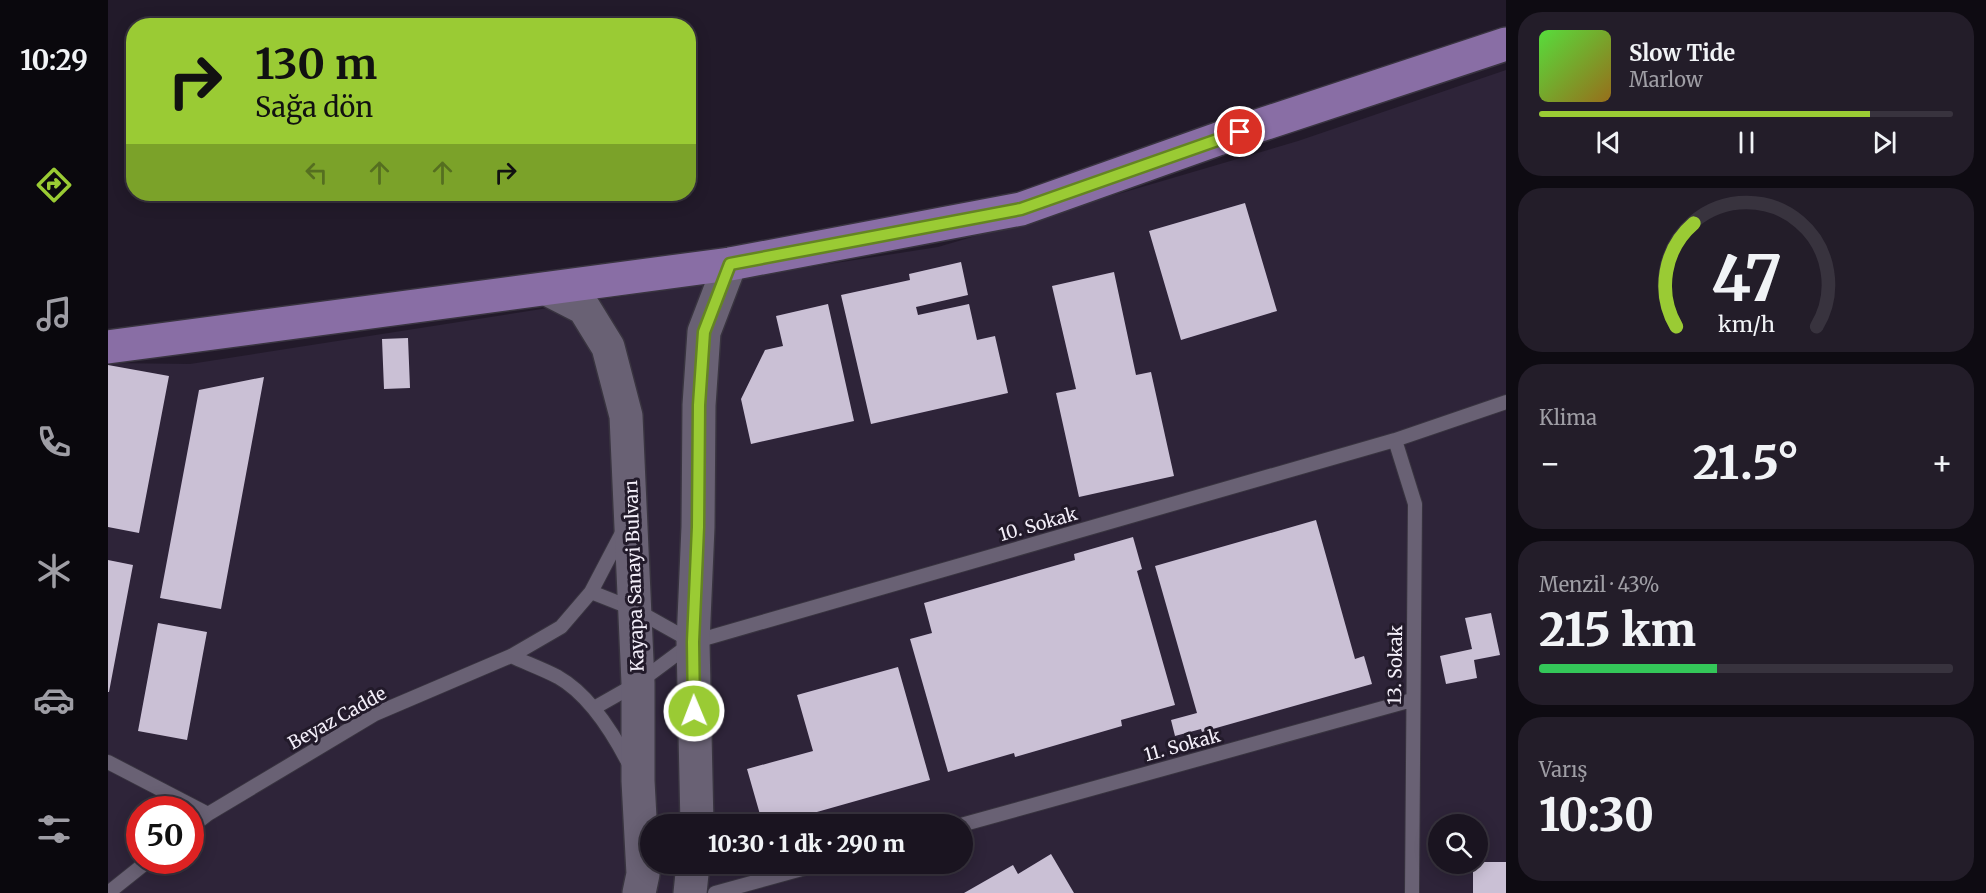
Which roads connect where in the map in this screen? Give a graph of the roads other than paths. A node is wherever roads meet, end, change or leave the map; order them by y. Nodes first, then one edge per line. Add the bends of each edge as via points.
1 (1506, 44) edge
2 (730, 264) junction
3 (547, 289) junction
4 (108, 347) edge
5 (1506, 402) edge
6 (1395, 440) junction
7 (631, 513) junction
8 (591, 592) junction
9 (634, 609) junction
10 (693, 642) junction
11 (511, 656) junction
12 (638, 683) junction
13 (1412, 700) junction
14 (594, 708) junction
15 (108, 762) edge
16 (638, 781) junction
17 (208, 814) junction
18 (696, 814) edge
19 (204, 817) edge
20 (973, 822) edge
21 (132, 874) edge
22 (692, 874) edge
23 (784, 874) edge
24 (108, 893) edge
25 (639, 893) edge
26 (690, 893) edge
27 (715, 893) edge
28 (1412, 893) edge

1 - 2 main road via 1021,209
2 - 3 main road
2 - 10 main road via 704,332
3 - 4 main road
3 - 7 main road, Kayapa Sanayi Bulvarı via 584,308 608,347 626,416
5 - 6 lane, 10. Sokak
6 - 10 lane, 10. Sokak
6 - 13 lane, 13. Sokak via 1415,504
7 - 8 lane, Beyaz Cadde
7 - 9 main road, Kayapa Sanayi Bulvarı
8 - 9 lane
8 - 11 lane, Beyaz Cadde via 561,627
9 - 10 lane
9 - 12 main road, Kayapa Sanayi Bulvarı
10 - 12 lane, 10. Sokak
10 - 18 main road
11 - 14 lane via 560,678
11 - 17 lane, Beyaz Cadde via 375,714
12 - 14 lane, 10. Sokak
12 - 16 main road, Kayapa Sanayi Bulvarı
13 - 20 lane, 11. Sokak
13 - 28 lane, 13. Sokak
14 - 16 lane via 616,738
15 - 17 lane
16 - 25 main road, Kayapa Sanayi Bulvarı via 643,874
17 - 19 lane, Beyaz Cadde
21 - 24 lane
22 - 26 main road
23 - 27 lane

